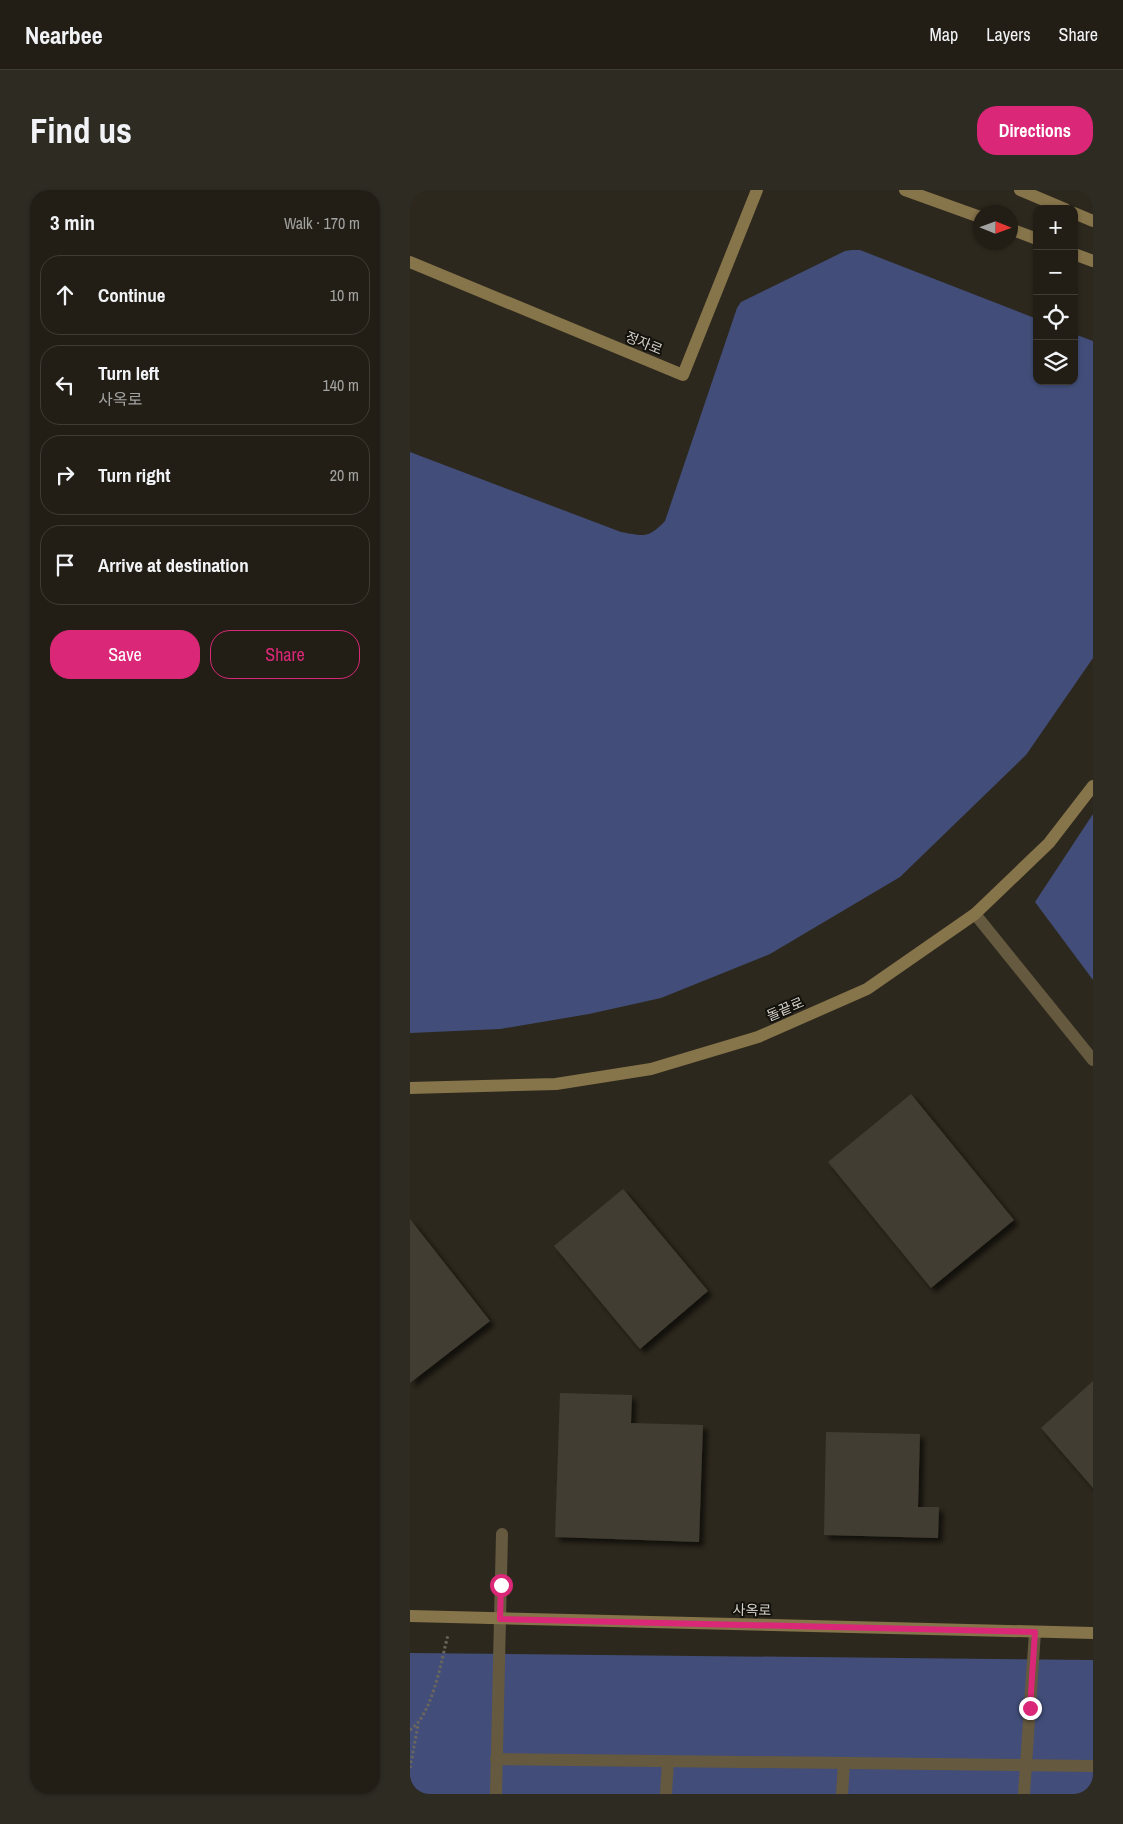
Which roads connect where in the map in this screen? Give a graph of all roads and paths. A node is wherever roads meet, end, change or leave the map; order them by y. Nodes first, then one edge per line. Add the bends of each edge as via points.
1 (757, 190) edge
2 (905, 190) edge
3 (1020, 190) edge
4 (1056, 205) edge
5 (973, 214) edge
6 (1078, 215) edge
7 (1093, 221) edge
8 (1018, 231) edge
9 (1033, 237) edge
10 (1078, 255) edge
11 (1093, 261) edge
12 (410, 262) edge
13 (1093, 786) edge
14 (975, 914) junction
15 (1093, 1060) edge
16 (410, 1088) edge
17 (502, 1534) dead end
18 (410, 1616) edge
19 (453, 1618) junction
20 (500, 1619) junction
21 (1035, 1632) junction
22 (1093, 1633) edge
23 (418, 1724) junction
24 (410, 1730) edge
25 (496, 1758) junction
26 (668, 1760) junction
27 (844, 1763) junction
28 (1026, 1765) junction
29 (1093, 1766) edge
30 (410, 1768) edge
31 (496, 1794) edge
32 (666, 1794) edge
33 (842, 1794) edge
34 (1024, 1794) edge

1 - 12 street, 정자로 via 683,375
2 - 5 street
3 - 4 street
6 - 7 street
8 - 9 street
10 - 11 street
13 - 14 street, 돌끝로 via 1049,843
14 - 15 street
14 - 16 street, 돌끝로 via 867,989 758,1037 651,1069 556,1084
17 - 20 street
18 - 19 street, 사옥로
19 - 20 street, 사옥로
19 - 23 path via 430,1699
20 - 21 street, 사옥로
20 - 25 street
21 - 22 street, 사옥로
21 - 28 street
23 - 24 path
23 - 30 path
25 - 26 street
25 - 31 street
26 - 27 street
26 - 32 street
27 - 28 street
27 - 33 street
28 - 29 street
28 - 34 street

